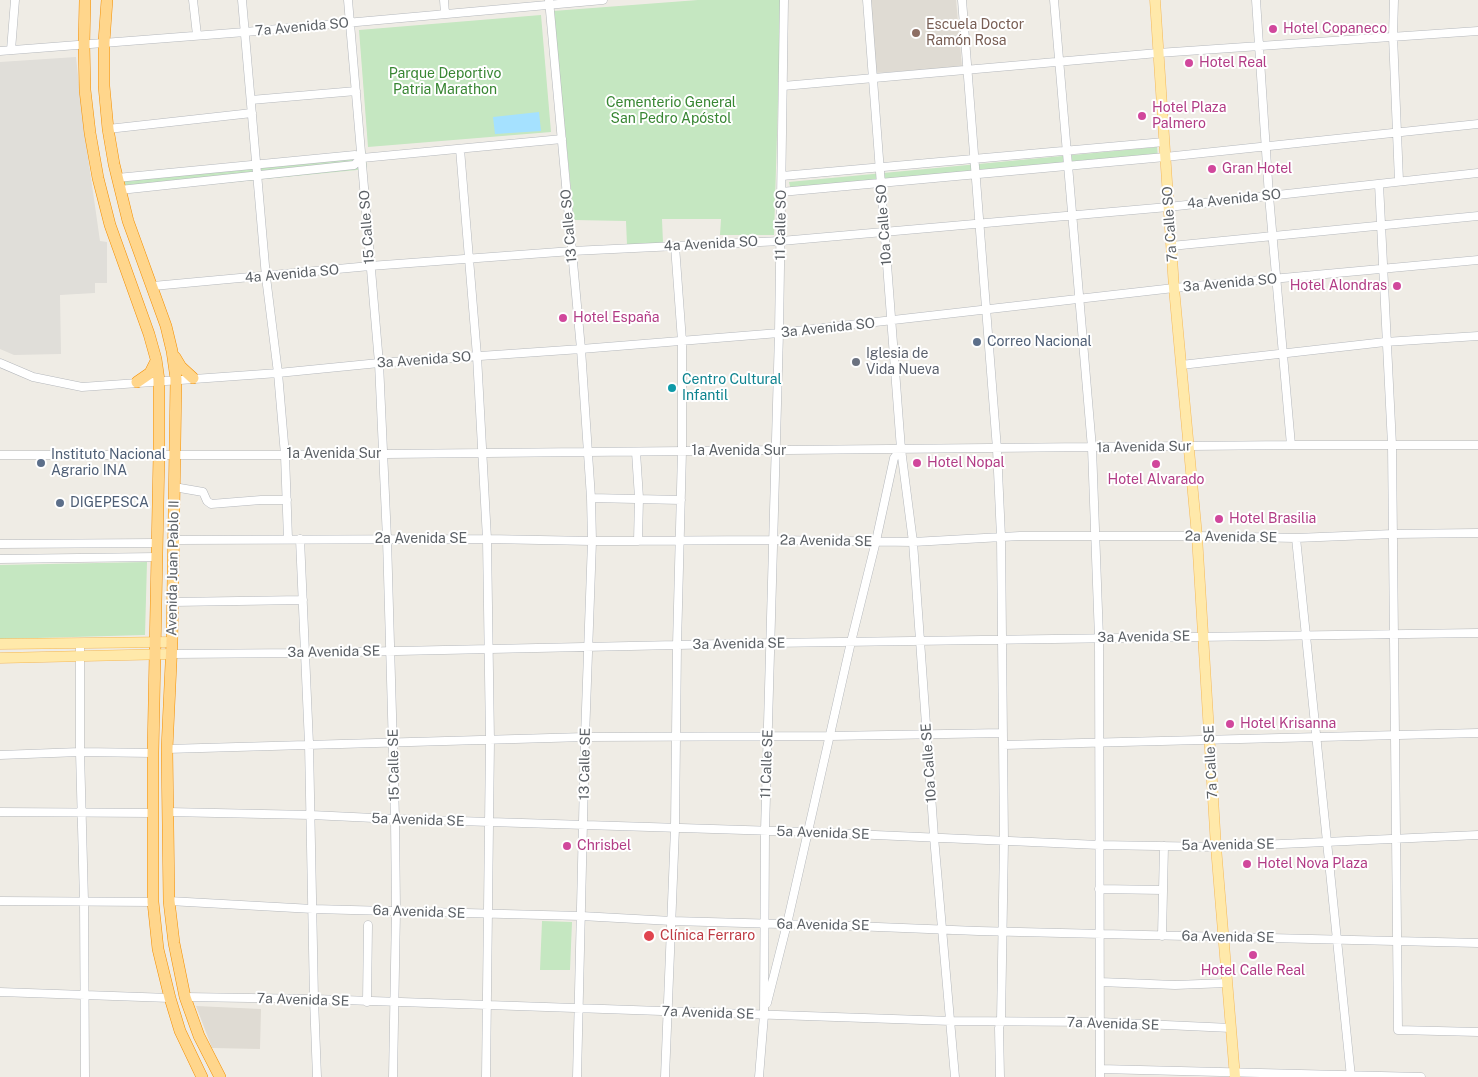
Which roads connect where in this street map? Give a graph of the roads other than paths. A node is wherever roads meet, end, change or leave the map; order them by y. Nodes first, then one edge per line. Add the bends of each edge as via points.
1 (15, 0) edge
2 (85, 0) edge
3 (107, 0) edge
4 (193, 0) edge
5 (242, 0) edge
6 (348, 0) edge
7 (444, 0) edge
8 (603, 0) edge
9 (784, 0) edge
10 (867, 0) edge
11 (962, 0) edge
12 (1054, 0) edge
13 (1155, 0) edge
14 (1256, 0) edge
15 (1394, 0) edge
16 (549, 2) edge
17 (445, 14) junction
18 (350, 23) junction
19 (1478, 30) edge
20 (245, 32) junction
21 (197, 35) junction
22 (1392, 36) junction
23 (104, 42) junction
24 (84, 44) junction
25 (1259, 45) junction
26 (11, 50) junction
27 (0, 51) edge
28 (1158, 53) junction
29 (1059, 62) junction
30 (968, 70) junction
31 (873, 78) junction
32 (783, 86) junction
33 (356, 90) junction
34 (251, 100) junction
35 (252, 113) junction
36 (1478, 124) edge
37 (108, 130) junction
38 (1397, 132) junction
39 (562, 139) junction
40 (1164, 142) junction
41 (1265, 146) junction
42 (460, 149) junction
43 (1066, 150) junction
44 (1165, 157) junction
45 (362, 158) junction
46 (974, 159) junction
47 (256, 164) junction
48 (1068, 166) junction
49 (880, 167) junction
50 (1478, 173) edge
51 (257, 175) junction
52 (976, 175) junction
53 (782, 176) junction
54 (117, 178) junction
55 (1399, 181) junction
56 (881, 183) junction
57 (1379, 184) junction
58 (120, 190) junction
59 (782, 192) junction
60 (1269, 196) junction
61 (1168, 206) junction
62 (1072, 215) junction
63 (1478, 216) edge
64 (980, 223) junction
65 (1380, 226) junction
66 (884, 232) junction
67 (1272, 236) junction
68 (781, 241) junction
69 (674, 246) junction
70 (1171, 246) junction
71 (572, 251) junction
72 (471, 259) junction
73 (1478, 260) edge
74 (370, 266) junction
75 (1382, 269) junction
76 (266, 277) junction
77 (1276, 278) junction
78 (153, 286) junction
79 (1174, 288) junction
80 (1079, 299) junction
81 (986, 309) junction
82 (891, 321) junction
83 (779, 333) junction
84 (1478, 336) edge
85 (682, 341) junction
86 (1386, 342) junction
87 (581, 349) junction
88 (172, 351) junction
89 (1282, 353) junction
90 (478, 356) junction
91 (156, 359) junction
92 (0, 363) edge
93 (378, 363) junction
94 (1181, 365) junction
95 (278, 373) junction
96 (193, 378) junction
97 (176, 379) junction
98 (158, 380) junction
99 (137, 382) junction
100 (1291, 445) junction
101 (1392, 445) junction
102 (1478, 446) edge
103 (1189, 447) junction
104 (1092, 448) junction
105 (997, 449) junction
106 (775, 450) junction
107 (901, 450) junction
108 (682, 451) junction
109 (587, 452) junction
110 (636, 452) junction
111 (483, 453) junction
112 (159, 454) junction
113 (175, 454) junction
114 (285, 454) junction
115 (384, 454) junction
116 (0, 455) edge
117 (174, 487) junction
118 (591, 498) junction
119 (639, 498) junction
120 (287, 500) junction
121 (681, 500) junction
122 (1478, 533) edge
123 (1393, 534) junction
124 (1197, 536) junction
125 (1000, 537) junction
126 (1095, 537) junction
127 (1296, 538) junction
128 (288, 539) junction
129 (300, 539) junction
130 (388, 539) junction
131 (487, 539) junction
132 (174, 540) junction
133 (772, 540) junction
134 (638, 541) junction
135 (680, 541) junction
136 (876, 541) junction
137 (592, 542) junction
138 (912, 542) junction
139 (72, 543) junction
140 (121, 543) junction
141 (157, 543) junction
142 (0, 544) edge
143 (157, 557) junction
144 (71, 558) junction
145 (121, 558) junction
146 (0, 559) edge
147 (303, 600) junction
148 (173, 602) junction
149 (1478, 633) edge
150 (1394, 634) junction
151 (1306, 635) junction
152 (1203, 636) junction
153 (1099, 638) junction
154 (1002, 640) junction
155 (920, 641) junction
156 (156, 642) junction
157 (851, 642) junction
158 (770, 643) junction
159 (0, 644) edge
160 (80, 644) junction
161 (677, 645) junction
162 (588, 647) junction
163 (171, 648) junction
164 (490, 649) junction
165 (391, 651) junction
166 (304, 653) junction
167 (156, 655) junction
168 (80, 657) junction
169 (0, 658) edge
170 (1003, 732) junction
171 (1478, 733) edge
172 (677, 735) junction
173 (928, 735) junction
174 (768, 736) junction
175 (830, 736) junction
176 (1395, 736) junction
177 (585, 737) junction
178 (1316, 738) junction
179 (1210, 740) junction
180 (490, 741) junction
181 (309, 744) junction
182 (393, 744) junction
183 (1099, 744) junction
184 (1003, 745) junction
185 (167, 749) junction
186 (80, 752) junction
187 (152, 753) junction
188 (0, 755) edge
189 (0, 812) edge
190 (81, 812) junction
191 (168, 812) junction
192 (153, 813) junction
193 (310, 815) junction
194 (395, 819) junction
195 (490, 822) junction
196 (584, 826) junction
197 (675, 828) junction
198 (765, 830) junction
199 (808, 832) junction
200 (1478, 835) edge
201 (934, 837) junction
202 (1396, 838) junction
203 (1004, 841) junction
204 (1327, 841) junction
205 (1099, 845) junction
206 (1164, 846) junction
207 (1216, 846) junction
208 (1099, 889) junction
209 (1163, 890) junction
210 (0, 901) edge
211 (84, 901) junction
212 (169, 901) junction
213 (153, 902) junction
214 (313, 909) junction
215 (396, 911) junction
216 (487, 914) junction
217 (581, 916) junction
218 (672, 921) junction
219 (765, 924) junction
220 (787, 924) junction
221 (368, 925) dead end
222 (943, 930) junction
223 (1003, 932) junction
224 (1100, 934) junction
225 (1162, 936) junction
226 (1223, 938) junction
227 (1337, 939) junction
228 (1397, 941) junction
229 (1478, 943) edge
230 (1100, 982) junction
231 (1227, 983) junction
232 (0, 992) edge
233 (85, 994) junction
234 (185, 997) junction
235 (170, 998) junction
236 (314, 999) junction
237 (368, 1002) junction
238 (394, 1003) junction
239 (486, 1005) junction
240 (579, 1008) junction
241 (667, 1012) junction
242 (764, 1015) junction
243 (951, 1021) junction
244 (1001, 1021) junction
245 (1100, 1022) junction
246 (1231, 1028) junction
247 (1478, 1032) edge
248 (1100, 1073) edge
249 (1235, 1075) edge
250 (1351, 1076) edge
251 (86, 1077) edge
252 (202, 1077) edge
253 (220, 1077) edge
254 (318, 1077) edge
255 (393, 1077) edge
256 (486, 1077) edge
257 (577, 1077) edge
258 (665, 1077) edge
259 (760, 1077) edge
260 (955, 1077) edge
261 (1000, 1077) edge
262 (1421, 1077) edge

1 - 26 street
2 - 24 highway, Avenida Juan Pablo II
3 - 23 highway, Avenida Juan Pablo II
4 - 21 street
5 - 20 street
6 - 18 street, 15 Calle SO
7 - 17 street
8 - 16 street, 7a Avenida SO
9 - 32 street, 11 Calle SO
10 - 31 street, 10a Calle SO
11 - 30 street
12 - 29 street
13 - 28 main road, 7a Calle SO
14 - 25 street
15 - 22 street
16 - 17 street, 7a Avenida SO
16 - 39 street, 13 Calle SO
17 - 18 street, 7a Avenida SO
18 - 20 street, 7a Avenida SO
18 - 33 street, 15 Calle SO
19 - 22 street
20 - 21 street, 7a Avenida SO
20 - 34 street
21 - 23 street, 7a Avenida SO
22 - 25 street
22 - 38 street
23 - 24 street, 7a Avenida SO
23 - 37 highway, Avenida Juan Pablo II
24 - 26 street, 7a Avenida SO
24 - 91 highway, Avenida Juan Pablo II via 85,90 98,178 110,225
25 - 28 street
25 - 41 street
26 - 27 street, 7a Avenida SO
28 - 29 street
28 - 40 main road, 7a Calle SO
29 - 30 street
29 - 43 street
30 - 31 street
30 - 46 street
31 - 32 street
31 - 49 street, 10a Calle SO
32 - 53 street, 11 Calle SO
33 - 34 street
33 - 45 street, 15 Calle SO
34 - 35 street
35 - 37 street
35 - 47 street
36 - 38 street
37 - 54 highway, Avenida Juan Pablo II
38 - 41 street
38 - 55 street
39 - 42 street
39 - 71 street, 13 Calle SO
40 - 43 street
40 - 44 main road, 7a Calle SO
41 - 44 street
41 - 60 street
42 - 45 street
42 - 72 street
43 - 46 street
43 - 48 street
44 - 48 street
44 - 61 main road, 7a Calle SO
45 - 47 street via 355,155
45 - 51 street via 354,165
45 - 74 street, 15 Calle SO
46 - 49 street
46 - 52 street
47 - 51 street
47 - 54 street
48 - 52 street
48 - 62 street
49 - 53 street
49 - 56 street, 10a Calle SO
50 - 55 street, 4a Avenida SO
51 - 58 street
51 - 76 street
52 - 56 street
52 - 64 street
53 - 59 street, 11 Calle SO
54 - 58 highway, Avenida Juan Pablo II
55 - 57 street, 4a Avenida SO
56 - 59 street
56 - 66 street, 10a Calle SO
57 - 60 street, 4a Avenida SO
57 - 65 street
58 - 78 highway, Avenida Juan Pablo II via 128,221
59 - 68 street, 11 Calle SO
60 - 61 street, 4a Avenida SO
60 - 67 street
61 - 62 street, 4a Avenida SO
61 - 70 main road, 7a Calle SO
62 - 64 street, 4a Avenida SO
62 - 80 street
63 - 65 street
64 - 66 street, 4a Avenida SO
64 - 81 street
65 - 67 street
65 - 75 street
66 - 68 street, 4a Avenida SO
66 - 82 street, 10a Calle SO
67 - 70 street
67 - 77 street
68 - 69 street, 4a Avenida SO
68 - 83 street, 11 Calle SO
69 - 71 street, 4a Avenida SO
69 - 85 street
70 - 79 main road, 7a Calle SO
71 - 72 street, 4a Avenida SO
71 - 87 street, 13 Calle SO
72 - 74 street, 4a Avenida SO
72 - 90 street
73 - 75 street, 3a Avenida SO
74 - 76 street, 4a Avenida SO
74 - 93 street, 15 Calle SO
75 - 77 street, 3a Avenida SO
75 - 86 street
76 - 78 street, 4a Avenida SO
76 - 95 street
77 - 79 street, 3a Avenida SO
77 - 89 street
78 - 88 highway, Avenida Juan Pablo II
79 - 80 street, 3a Avenida SO
79 - 94 main road, 7a Calle SO
80 - 81 street, 3a Avenida SO
80 - 104 street
81 - 82 street, 3a Avenida SO
81 - 105 street
82 - 83 street, 3a Avenida SO
82 - 107 street, 10a Calle SO
83 - 85 street, 3a Avenida SO
83 - 106 street, 11 Calle SO
84 - 86 street
85 - 87 street, 3a Avenida SO
85 - 108 street
86 - 89 street
86 - 101 street
87 - 90 street, 3a Avenida SO
87 - 109 street, 13 Calle SO
88 - 96 highway via 181,367
88 - 97 highway, Avenida Juan Pablo II
89 - 94 street
89 - 100 street
90 - 93 street, 3a Avenida SO
90 - 111 street
91 - 98 highway, Avenida Juan Pablo II
91 - 99 highway via 150,373
92 - 99 street, 3a Avenida SO via 33,377 82,387
93 - 95 street, 3a Avenida SO
93 - 115 street, 15 Calle SO
94 - 103 main road, 7a Calle SO
95 - 96 street, 3a Avenida SO
95 - 114 street
96 - 97 street, 3a Avenida SO
97 - 98 street, 3a Avenida SO
97 - 113 highway, Avenida Juan Pablo II
98 - 99 street, 3a Avenida SO
98 - 112 highway, Avenida Juan Pablo II
100 - 101 street, 1a Avenida Sur
100 - 103 street, 1a Avenida Sur
101 - 102 street, 1a Avenida Sur
101 - 123 street
103 - 104 street, 1a Avenida Sur
103 - 124 main road, 7a Calle SE
104 - 105 street, 1a Avenida Sur
104 - 126 street
105 - 107 street, 1a Avenida Sur
105 - 125 street
106 - 107 street, 1a Avenida Sur
106 - 108 street, 1a Avenida Sur
106 - 133 street, 11 Calle SE
107 - 136 street via 894,458
107 - 138 street, 10a Calle SE
108 - 110 street, 1a Avenida Sur
108 - 121 street
109 - 110 street, 1a Avenida Sur
109 - 111 street, 1a Avenida Sur
109 - 118 street, 13 Calle SE
110 - 119 street
111 - 115 street, 1a Avenida Sur
111 - 131 street
112 - 113 street, 1a Avenida Sur
112 - 116 street, 1a Avenida Sur
112 - 141 highway, Avenida Juan Pablo II
113 - 114 street, 1a Avenida Sur
113 - 117 highway, Avenida Juan Pablo II
114 - 115 street, 1a Avenida Sur
114 - 120 street
115 - 130 street, 15 Calle SE
117 - 120 street via 203,492 211,504
117 - 132 highway, Avenida Juan Pablo II
118 - 119 street
118 - 137 street, 13 Calle SE
119 - 121 street
119 - 134 street
120 - 128 street
121 - 135 street
122 - 123 street, 2a Avenida SE
123 - 127 street, 2a Avenida SE
123 - 150 street
124 - 126 street, 2a Avenida SE
124 - 127 street, 2a Avenida SE
124 - 152 main road, 7a Calle SE
125 - 126 street, 2a Avenida SE
125 - 138 street, 2a Avenida SE
125 - 154 street
126 - 153 street
127 - 151 street
128 - 129 street, 2a Avenida SE
128 - 132 street, 2a Avenida SE
129 - 130 street, 2a Avenida SE
129 - 147 street
130 - 131 street, 2a Avenida SE
130 - 165 street, 15 Calle SE
131 - 137 street, 2a Avenida SE
131 - 164 street
132 - 148 highway, Avenida Juan Pablo II
133 - 135 street, 2a Avenida SE
133 - 136 street, 2a Avenida SE
133 - 158 street, 11 Calle SE
134 - 135 street, 2a Avenida SE
134 - 137 street, 2a Avenida SE
135 - 161 street
136 - 138 street, 2a Avenida SE
136 - 157 street
137 - 162 street, 13 Calle SE
138 - 155 street, 10a Calle SE
139 - 140 street
139 - 142 street
139 - 144 street
140 - 141 street
140 - 145 street
141 - 143 highway, Avenida Juan Pablo II
143 - 145 street
143 - 156 highway, Avenida Juan Pablo II
144 - 145 street
144 - 146 street
147 - 148 street
147 - 166 street
148 - 163 highway, Avenida Juan Pablo II
149 - 150 street, 3a Avenida SE
150 - 151 street, 3a Avenida SE
150 - 176 street
151 - 152 street, 3a Avenida SE
151 - 178 street
152 - 153 street, 3a Avenida SE
152 - 179 main road, 7a Calle SE
153 - 154 street, 3a Avenida SE
153 - 183 street
154 - 155 street, 3a Avenida SE
154 - 170 street
155 - 157 street, 3a Avenida SE
155 - 173 street, 10a Calle SE
156 - 160 main road, 3a Avenida SE
156 - 163 main road, 3a Avenida SE
156 - 167 highway, Avenida Juan Pablo II
157 - 158 street, 3a Avenida SE
157 - 175 street
158 - 161 street, 3a Avenida SE
158 - 174 street, 11 Calle SE
159 - 160 main road, 3a Avenida SE
160 - 168 street
161 - 162 street, 3a Avenida SE
161 - 172 street
162 - 164 street, 3a Avenida SE
162 - 177 street, 13 Calle SE
163 - 166 street, 3a Avenida SE
163 - 167 main road, 3a Avenida SE
163 - 185 highway, Avenida Juan Pablo II
164 - 165 street, 3a Avenida SE
164 - 180 street
165 - 166 street, 3a Avenida SE
165 - 182 street, 15 Calle SE
166 - 181 street
167 - 168 main road, 3a Avenida SE
167 - 187 highway, Avenida Juan Pablo II
168 - 169 main road, 3a Avenida SE
168 - 186 street
170 - 173 street
170 - 184 street
171 - 176 street
172 - 174 street
172 - 177 street
172 - 197 street
173 - 175 street
173 - 201 street, 10a Calle SE
174 - 175 street
174 - 198 street, 11 Calle SE
175 - 199 street
176 - 178 street
176 - 202 street
177 - 180 street
177 - 196 street, 13 Calle SE
178 - 179 street
178 - 204 street
179 - 183 street
179 - 207 main road, 7a Calle SE
180 - 182 street
180 - 195 street
181 - 182 street
181 - 185 street
181 - 193 street
182 - 194 street, 15 Calle SE
183 - 184 street
183 - 205 street
184 - 203 street
185 - 191 highway, Avenida Juan Pablo II
186 - 187 street
186 - 188 street
186 - 190 street
187 - 192 highway, Avenida Juan Pablo II
189 - 190 street
190 - 192 street
190 - 211 street
191 - 193 street, 5a Avenida SE
191 - 212 highway, Avenida Juan Pablo II
192 - 213 highway, Avenida Juan Pablo II
193 - 194 street, 5a Avenida SE
193 - 214 street
194 - 195 street, 5a Avenida SE
194 - 215 street, 15 Calle SE
195 - 196 street, 5a Avenida SE
195 - 216 street
196 - 197 street, 5a Avenida SE
196 - 217 street, 13 Calle SE
197 - 198 street, 5a Avenida SE
197 - 218 street
198 - 199 street, 5a Avenida SE
198 - 219 street, 11 Calle SE
199 - 201 street, 5a Avenida SE
199 - 220 street
200 - 202 street, 5a Avenida SE
201 - 203 street, 5a Avenida SE
201 - 222 street, 10a Calle SE
202 - 204 street, 5a Avenida SE
202 - 228 street
203 - 205 street, 5a Avenida SE
203 - 223 street
204 - 207 street, 5a Avenida SE
204 - 227 street
205 - 206 street, 5a Avenida SE
205 - 208 street
206 - 207 street, 5a Avenida SE
206 - 209 street
207 - 226 main road, 7a Calle SE
208 - 209 street
208 - 224 street
209 - 225 street
210 - 211 street
211 - 213 street
211 - 233 street
212 - 214 street, 6a Avenida SE
212 - 234 highway, Avenida Juan Pablo II
213 - 235 highway, Avenida Juan Pablo II via 158,948
214 - 215 street, 6a Avenida SE
214 - 236 street
215 - 216 street, 6a Avenida SE
215 - 238 street, 15 Calle SE
216 - 217 street, 6a Avenida SE
216 - 239 street
217 - 218 street, 6a Avenida SE
217 - 240 street, 13 Calle SE
218 - 219 street, 6a Avenida SE
218 - 241 street
219 - 220 street, 6a Avenida SE
219 - 242 street, 11 Calle SE
220 - 222 street, 6a Avenida SE
220 - 242 street
221 - 237 street
222 - 223 street, 6a Avenida SE
222 - 243 street, 10a Calle SE
223 - 224 street, 6a Avenida SE
223 - 244 street
224 - 225 street, 6a Avenida SE
224 - 230 street
225 - 226 street, 6a Avenida SE
226 - 227 street, 6a Avenida SE
226 - 231 main road, 7a Calle SE
227 - 228 street, 6a Avenida SE
227 - 250 street
228 - 229 street, 6a Avenida SE
228 - 247 street via 1398,1030
230 - 231 street
230 - 245 street
231 - 246 main road, 7a Calle SE
232 - 233 street
233 - 235 street
233 - 251 street
234 - 236 street, 7a Avenida SE
234 - 253 highway, Avenida Juan Pablo II via 199,1036
235 - 252 highway, Avenida Juan Pablo II via 180,1031
236 - 237 street, 7a Avenida SE
236 - 254 street
237 - 238 street, 7a Avenida SE
238 - 239 street, 7a Avenida SE
238 - 255 street, 15 Calle SE
239 - 240 street, 7a Avenida SE
239 - 256 street
240 - 241 street, 7a Avenida SE
240 - 257 street, 13 Calle SE
241 - 242 street, 7a Avenida SE
241 - 258 street
242 - 243 street, 7a Avenida SE
242 - 259 street, 11 Calle SE
243 - 244 street, 7a Avenida SE
243 - 260 street, 10a Calle SE
244 - 245 street, 7a Avenida SE
244 - 261 street
245 - 246 street, 7a Avenida SE
245 - 248 street
246 - 249 main road, 7a Calle SE
248 - 249 street
249 - 250 street
250 - 262 street

